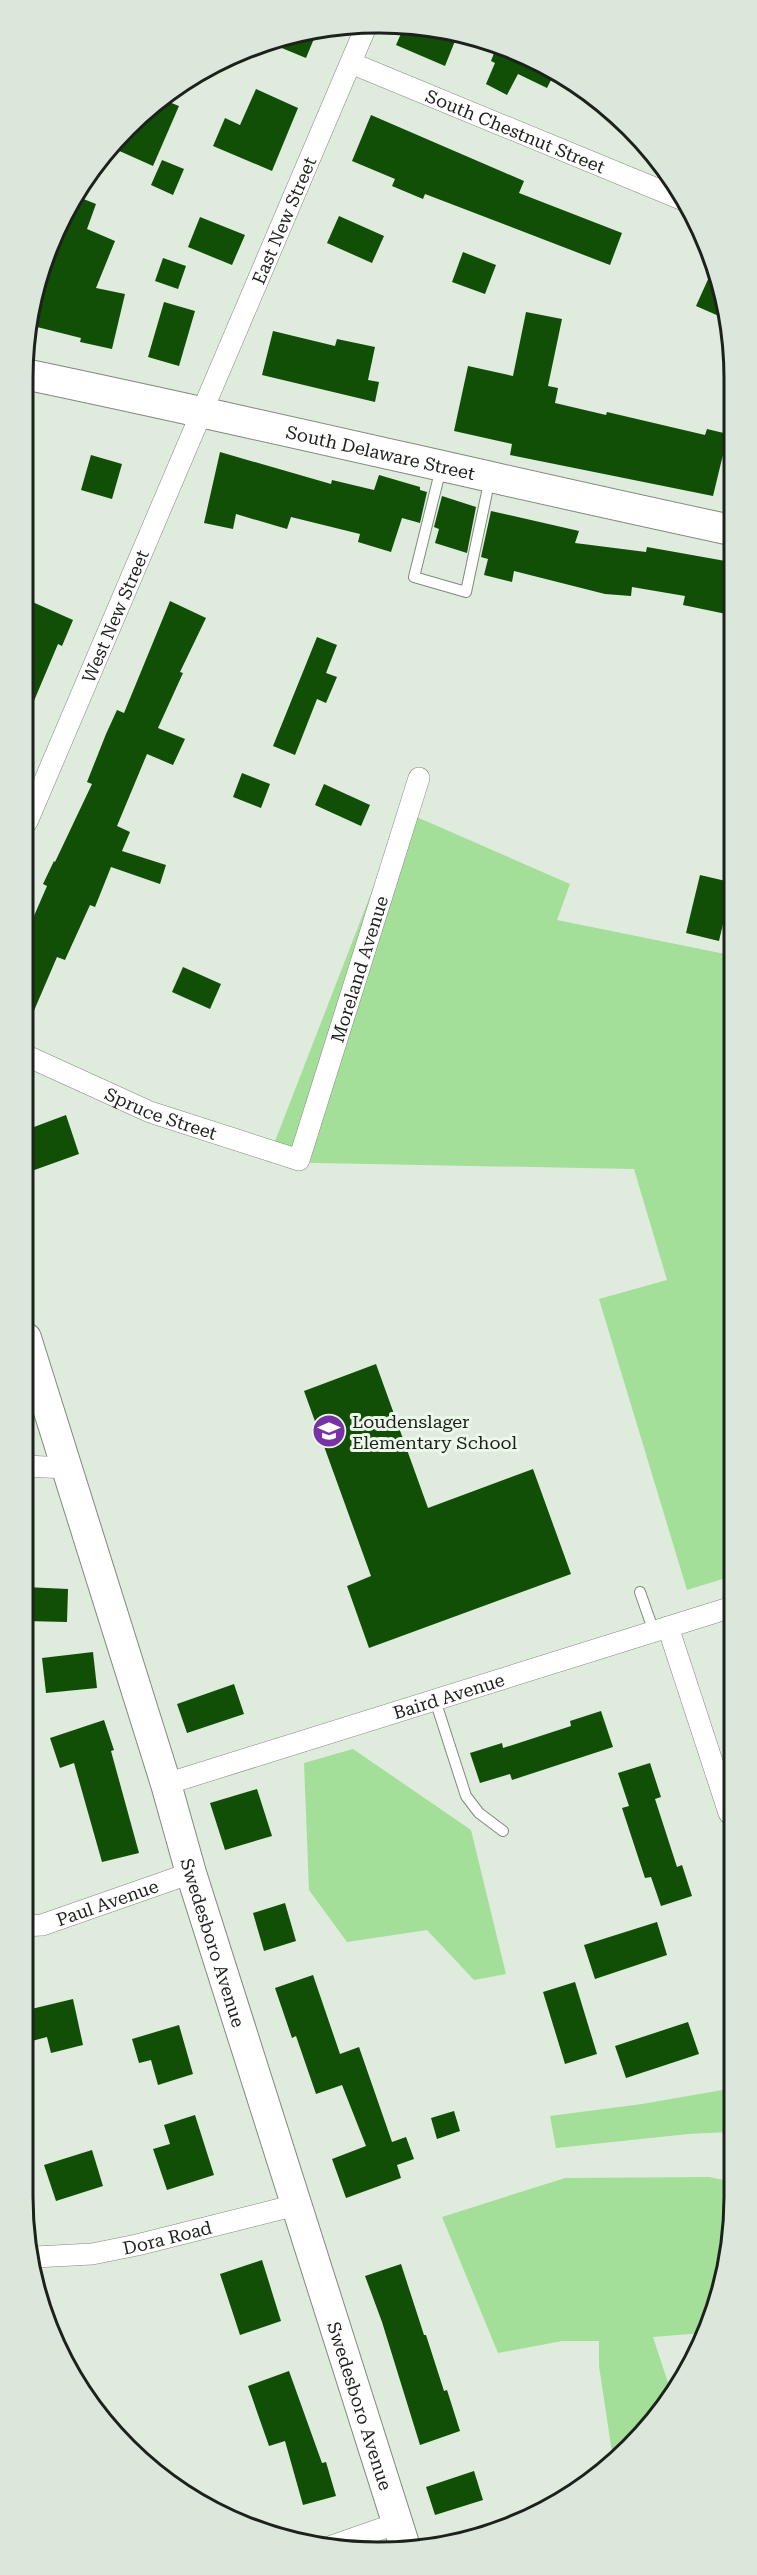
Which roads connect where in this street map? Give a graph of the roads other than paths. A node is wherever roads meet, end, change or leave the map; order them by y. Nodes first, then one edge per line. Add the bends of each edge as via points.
1 (363, 34) edge
2 (351, 63) junction
3 (672, 196) edge
4 (33, 376) edge
5 (203, 411) junction
6 (441, 468) junction
7 (490, 478) junction
8 (724, 528) edge
9 (419, 778) dead end
10 (33, 808) edge
11 (33, 1059) edge
12 (298, 1160) joint
13 (33, 1360) edge
14 (33, 1466) edge
15 (67, 1468) junction
16 (640, 1592) dead end
17 (724, 1610) edge
18 (661, 1630) junction
19 (435, 1700) junction
20 (166, 1784) junction
21 (724, 1800) edge
22 (503, 1831) dead end
23 (191, 1873) junction
24 (33, 1925) edge
25 (296, 2205) junction
26 (39, 2257) edge
27 (401, 2535) edge
28 (362, 2541) edge

1 - 2 street, East New Street
2 - 3 street, South Chestnut Street
2 - 5 street, East New Street
4 - 5 street, South Delaware Street
5 - 6 street, South Delaware Street
5 - 10 street, West New Street
6 - 7 street, South Delaware Street
6 - 7 lane via 414,578 466,592
7 - 8 street, South Delaware Street
9 - 12 street, Moreland Avenue
11 - 12 street, Spruce Street via 150,1112
13 - 15 street, Swedesboro Avenue
14 - 15 street
15 - 20 street, Swedesboro Avenue
16 - 18 lane
17 - 18 street, Baird Avenue
18 - 19 street, Baird Avenue
18 - 21 street
19 - 20 street, Baird Avenue
19 - 22 lane via 466,1796 479,1813
20 - 23 street, Swedesboro Avenue
23 - 24 street, Paul Avenue
23 - 25 street, Swedesboro Avenue
25 - 26 street, Dora Road via 137,2245 92,2254
25 - 27 street, Swedesboro Avenue
27 - 28 street

